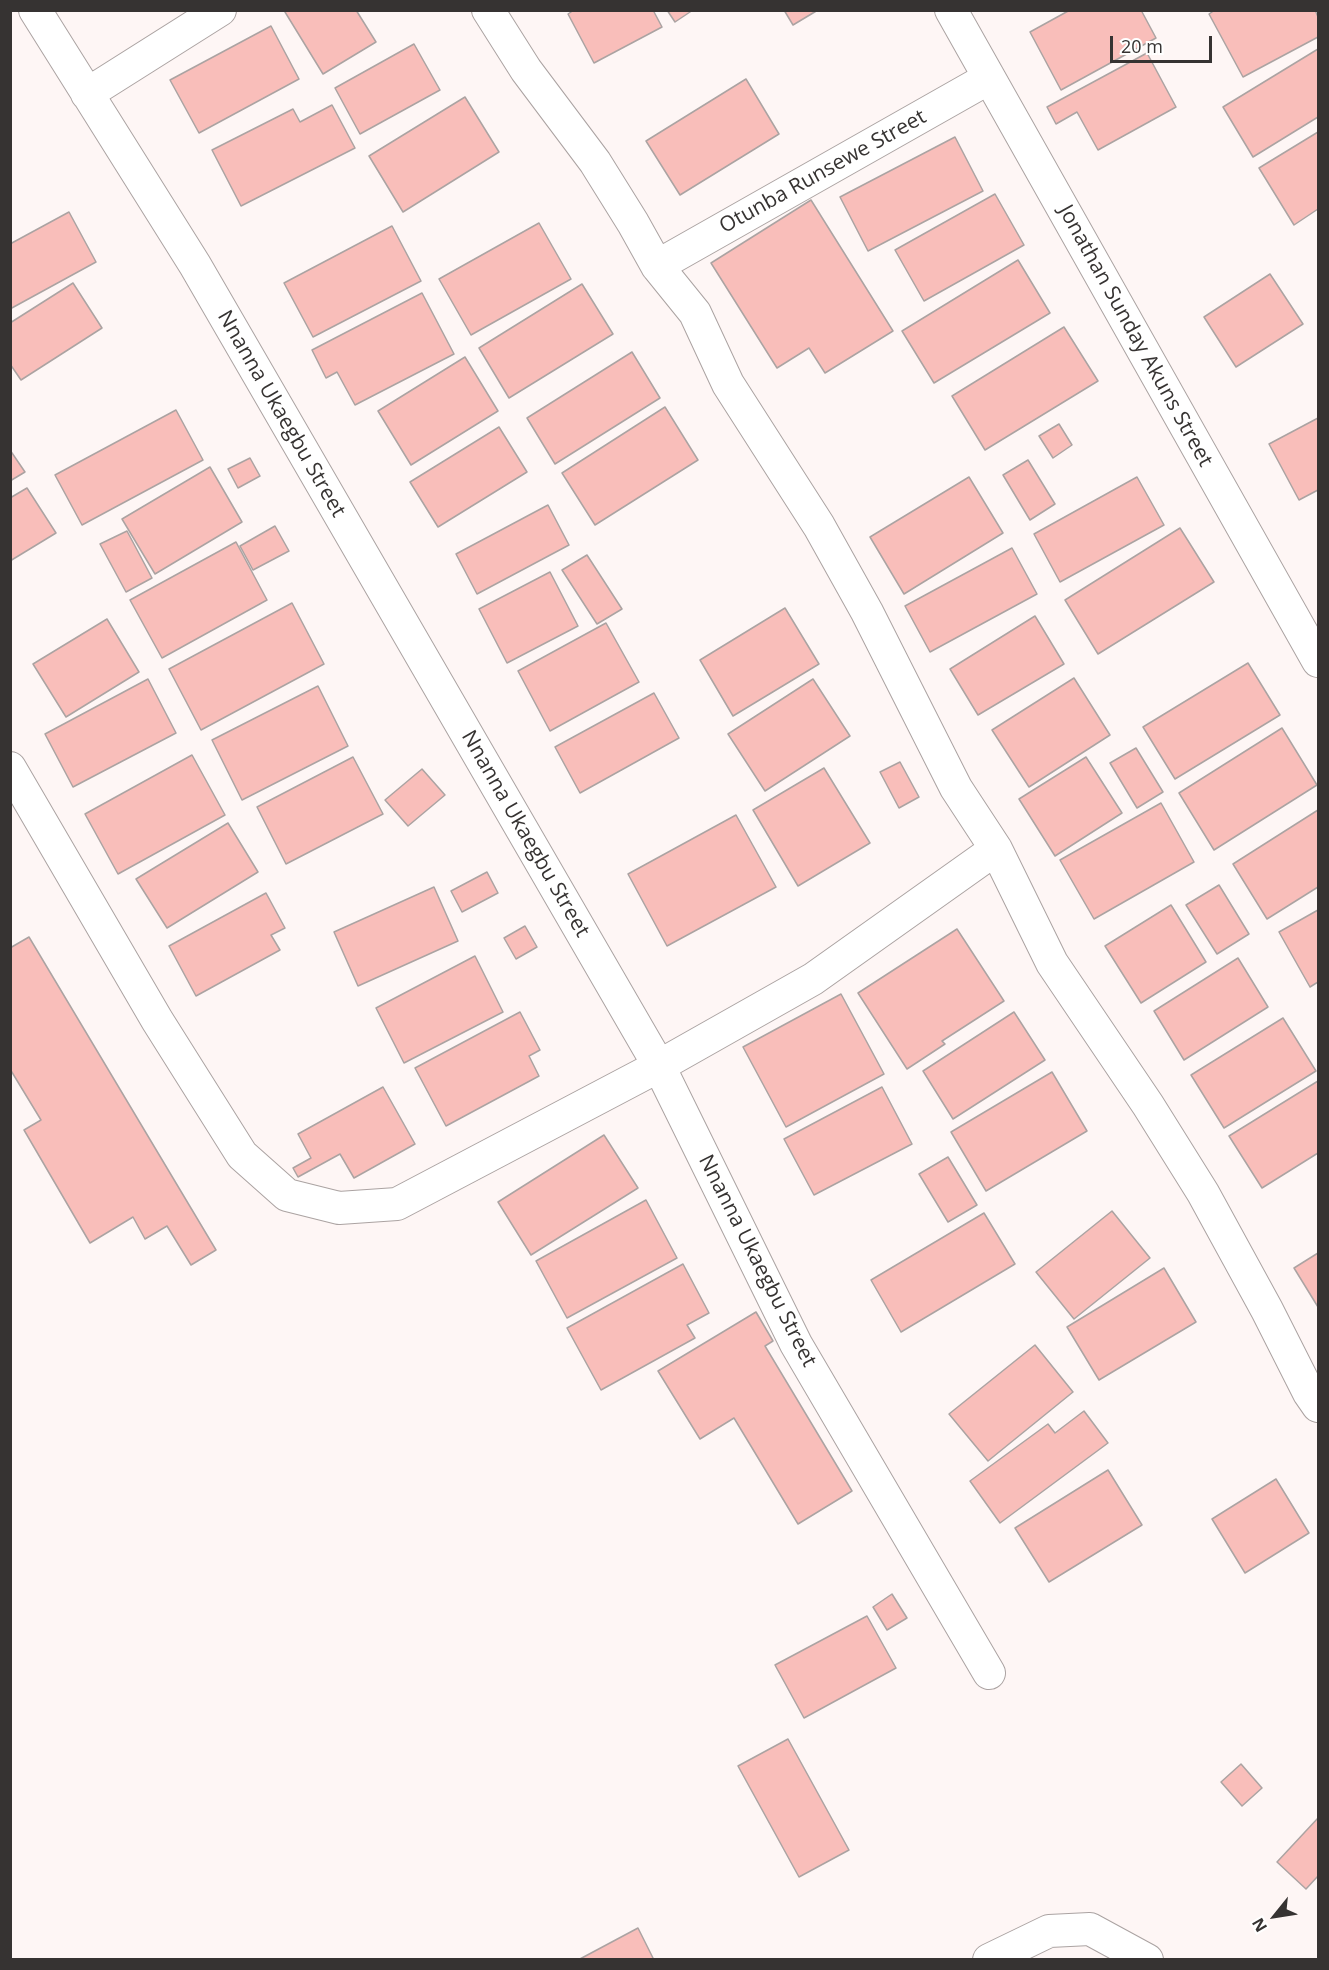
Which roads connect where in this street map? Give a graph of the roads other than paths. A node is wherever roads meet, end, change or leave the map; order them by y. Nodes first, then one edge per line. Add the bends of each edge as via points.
1 (35, 10) edge
2 (220, 10) edge
3 (488, 10) edge
4 (951, 10) edge
5 (989, 78) junction
6 (87, 94) junction
7 (657, 266) junction
8 (1318, 661) edge
9 (10, 768) edge
10 (996, 849) junction
11 (660, 1066) junction
12 (1318, 1406) edge
13 (989, 1673) dead end
14 (989, 1959) edge
15 (1147, 1959) edge

1 - 6 street, Nnanna Ukaegbu Street
2 - 6 street
3 - 7 street via 595,162
4 - 5 street, Jonathan Sunday Akuns Street
5 - 7 street, Otunba Runsewe Street
5 - 8 street, Jonathan Sunday Akuns Street
6 - 11 street, Nnanna Ukaegbu Street via 195,265
7 - 10 street via 695,314 728,384 819,526 956,788
9 - 11 street via 157,1020 242,1155 287,1195 339,1208 397,1204
10 - 11 street via 813,979
10 - 12 street via 1052,963 1203,1193
11 - 13 street, Nnanna Ukaegbu Street via 796,1344
14 - 15 street via 1049,1931 1090,1929

